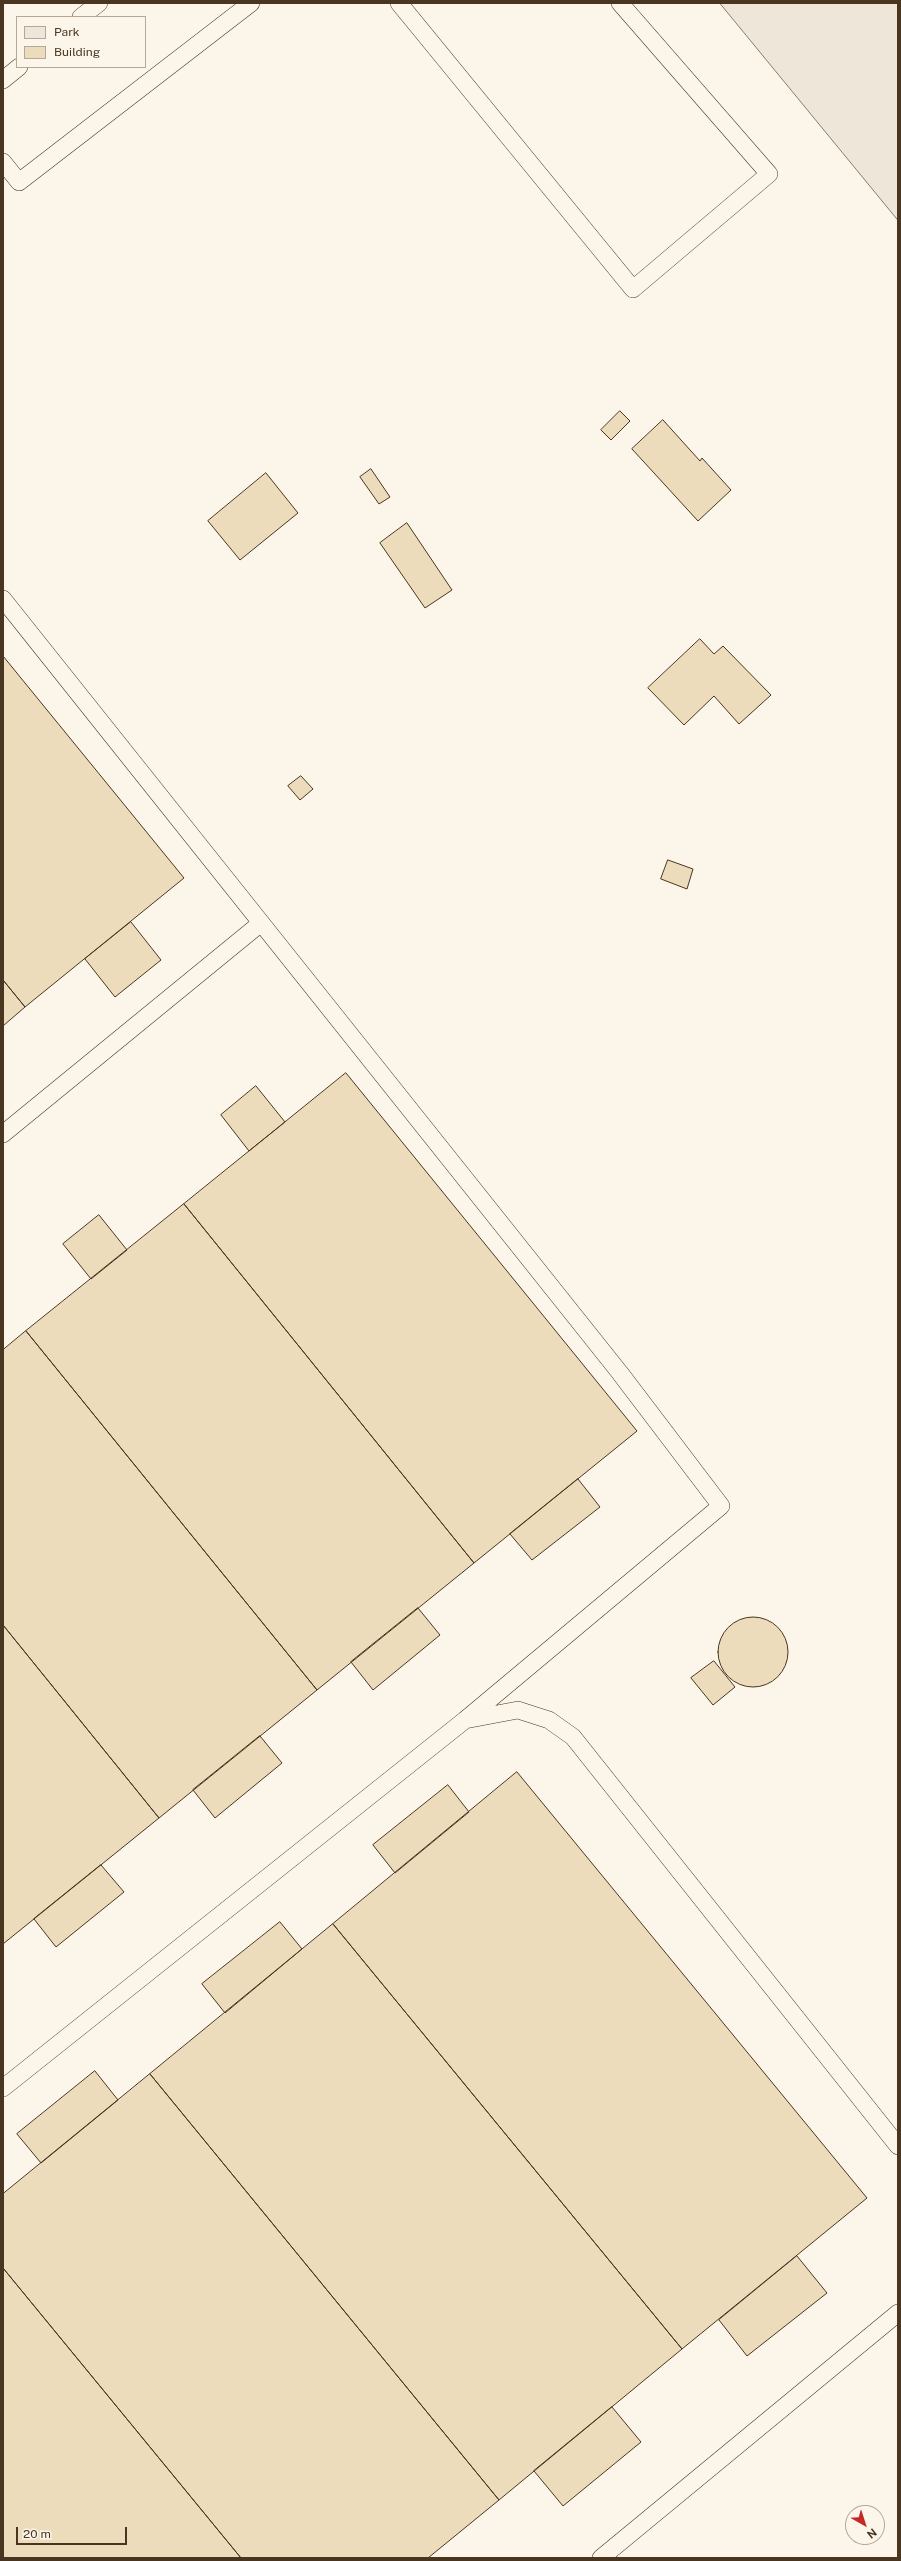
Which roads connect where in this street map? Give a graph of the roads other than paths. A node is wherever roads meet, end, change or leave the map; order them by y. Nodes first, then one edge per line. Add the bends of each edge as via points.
1 (99, 3) edge
2 (251, 3) edge
3 (399, 3) edge
4 (620, 3) edge
5 (82, 16) edge
6 (18, 68) edge
7 (3, 80) edge
8 (3, 162) edge
9 (3, 599) edge
10 (261, 923) junction
11 (3, 1134) edge
12 (465, 1720) junction
13 (3, 2088) edge
14 (898, 2146) edge
15 (898, 2313) edge
16 (600, 2558) edge

1 - 5 lane
2 - 8 lane via 19,182
3 - 4 lane via 633,290 769,174
6 - 7 lane
9 - 10 lane
10 - 11 lane
10 - 12 lane via 620,1373 721,1506
12 - 13 lane
12 - 14 lane via 518,1710 549,1720 573,1737
15 - 16 lane

